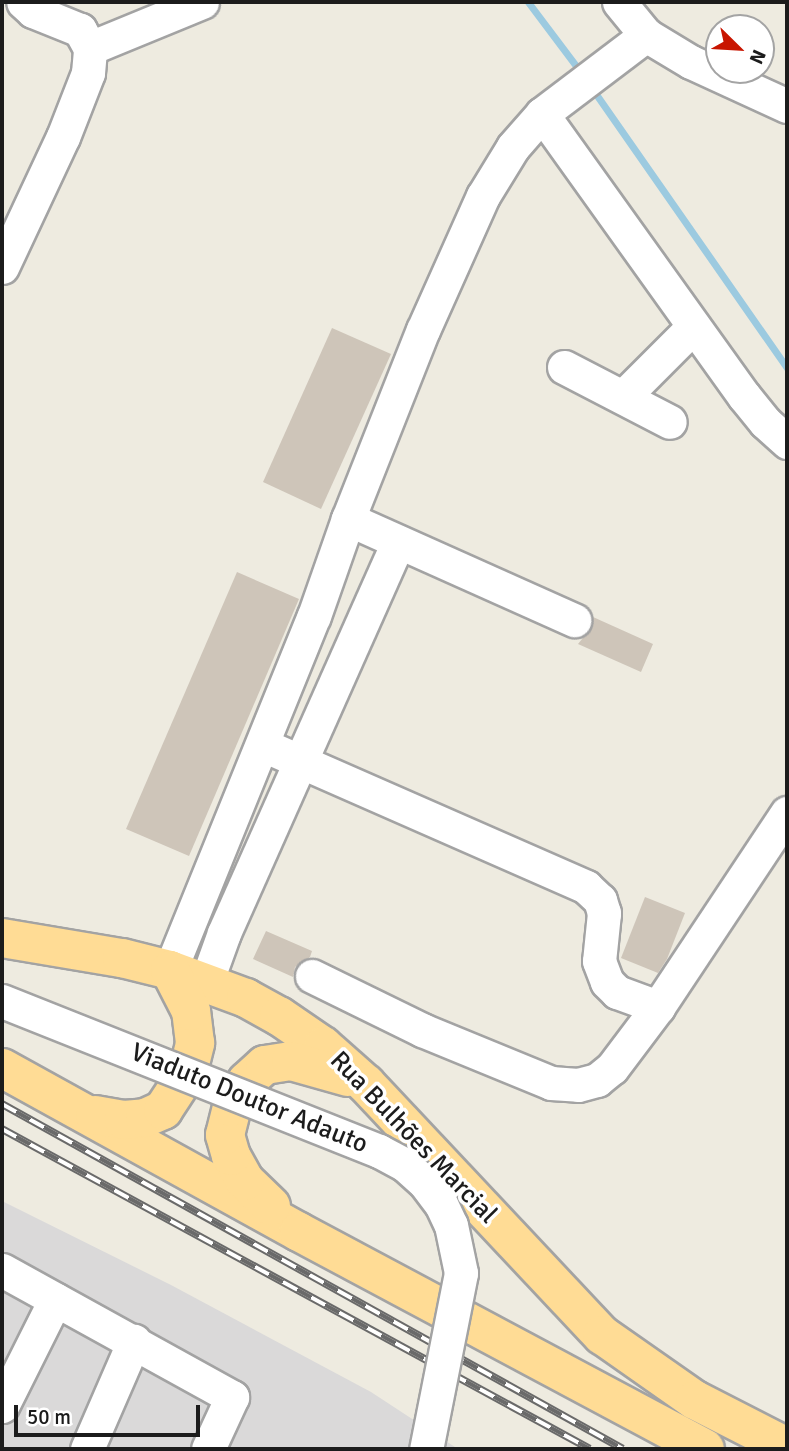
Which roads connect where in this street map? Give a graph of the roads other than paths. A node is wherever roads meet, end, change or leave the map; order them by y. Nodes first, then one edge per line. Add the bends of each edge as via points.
1 (23, 2) edge
2 (202, 2) edge
3 (619, 2) edge
4 (646, 35) junction
5 (90, 48) junction
6 (787, 106) edge
7 (548, 108) junction
8 (2, 267) edge
9 (693, 327) junction
10 (564, 367) dead end
11 (624, 396) junction
12 (670, 422) dead end
13 (787, 442) edge
14 (348, 519) junction
15 (398, 542) junction
16 (574, 620) dead end
17 (263, 745) junction
18 (301, 762) junction
19 (787, 813) edge
20 (2, 938) edge
21 (170, 971) junction
22 (312, 976) dead end
23 (205, 983) junction
24 (2, 1001) edge
25 (658, 1007) junction
26 (2, 1068) edge
27 (366, 1084) junction
28 (82, 1113) junction
29 (299, 1232) junction
30 (2, 1270) edge
31 (55, 1300) junction
32 (134, 1341) junction
33 (2, 1406) edge
34 (780, 1442) edge
35 (87, 1449) edge
36 (208, 1449) edge
37 (426, 1449) edge
38 (705, 1449) edge

1 - 5 street via 33,11 80,30
2 - 5 street
3 - 4 street
4 - 6 street via 691,62
4 - 7 street
5 - 8 street via 88,73 58,149
7 - 9 street
7 - 14 street via 513,147 483,197 423,330
9 - 11 street
9 - 13 street via 765,422
10 - 11 street
11 - 12 street
14 - 15 street
14 - 17 street
15 - 16 street
15 - 18 street
17 - 18 street
17 - 21 street
18 - 23 street
18 - 25 street via 586,887 600,900 604,913 599,961 607,982 617,992
19 - 25 street
20 - 21 main road, Rua Bulhões Marcial via 122,958
21 - 23 main road, Rua Bulhões Marcial
21 - 28 main road via 191,1011 195,1043 188,1072 176,1094 163,1110 145,1118 124,1120
22 - 25 street via 422,1030 551,1083 597,1080 612,1068
23 - 27 main road, Rua Bulhões Marcial via 279,1016
24 - 37 street, Viaduto Doutor Adauto, bridge via 379,1151 425,1183 451,1225 461,1273
26 - 28 main road
27 - 29 main road via 291,1061 265,1065 247,1081 232,1107 225,1135 231,1156 245,1181
27 - 34 main road, Rua Bulhões Marcial via 602,1335 695,1400
28 - 29 main road
29 - 38 main road
30 - 31 street
31 - 32 street
31 - 33 street
32 - 35 street
32 - 36 street via 232,1397

